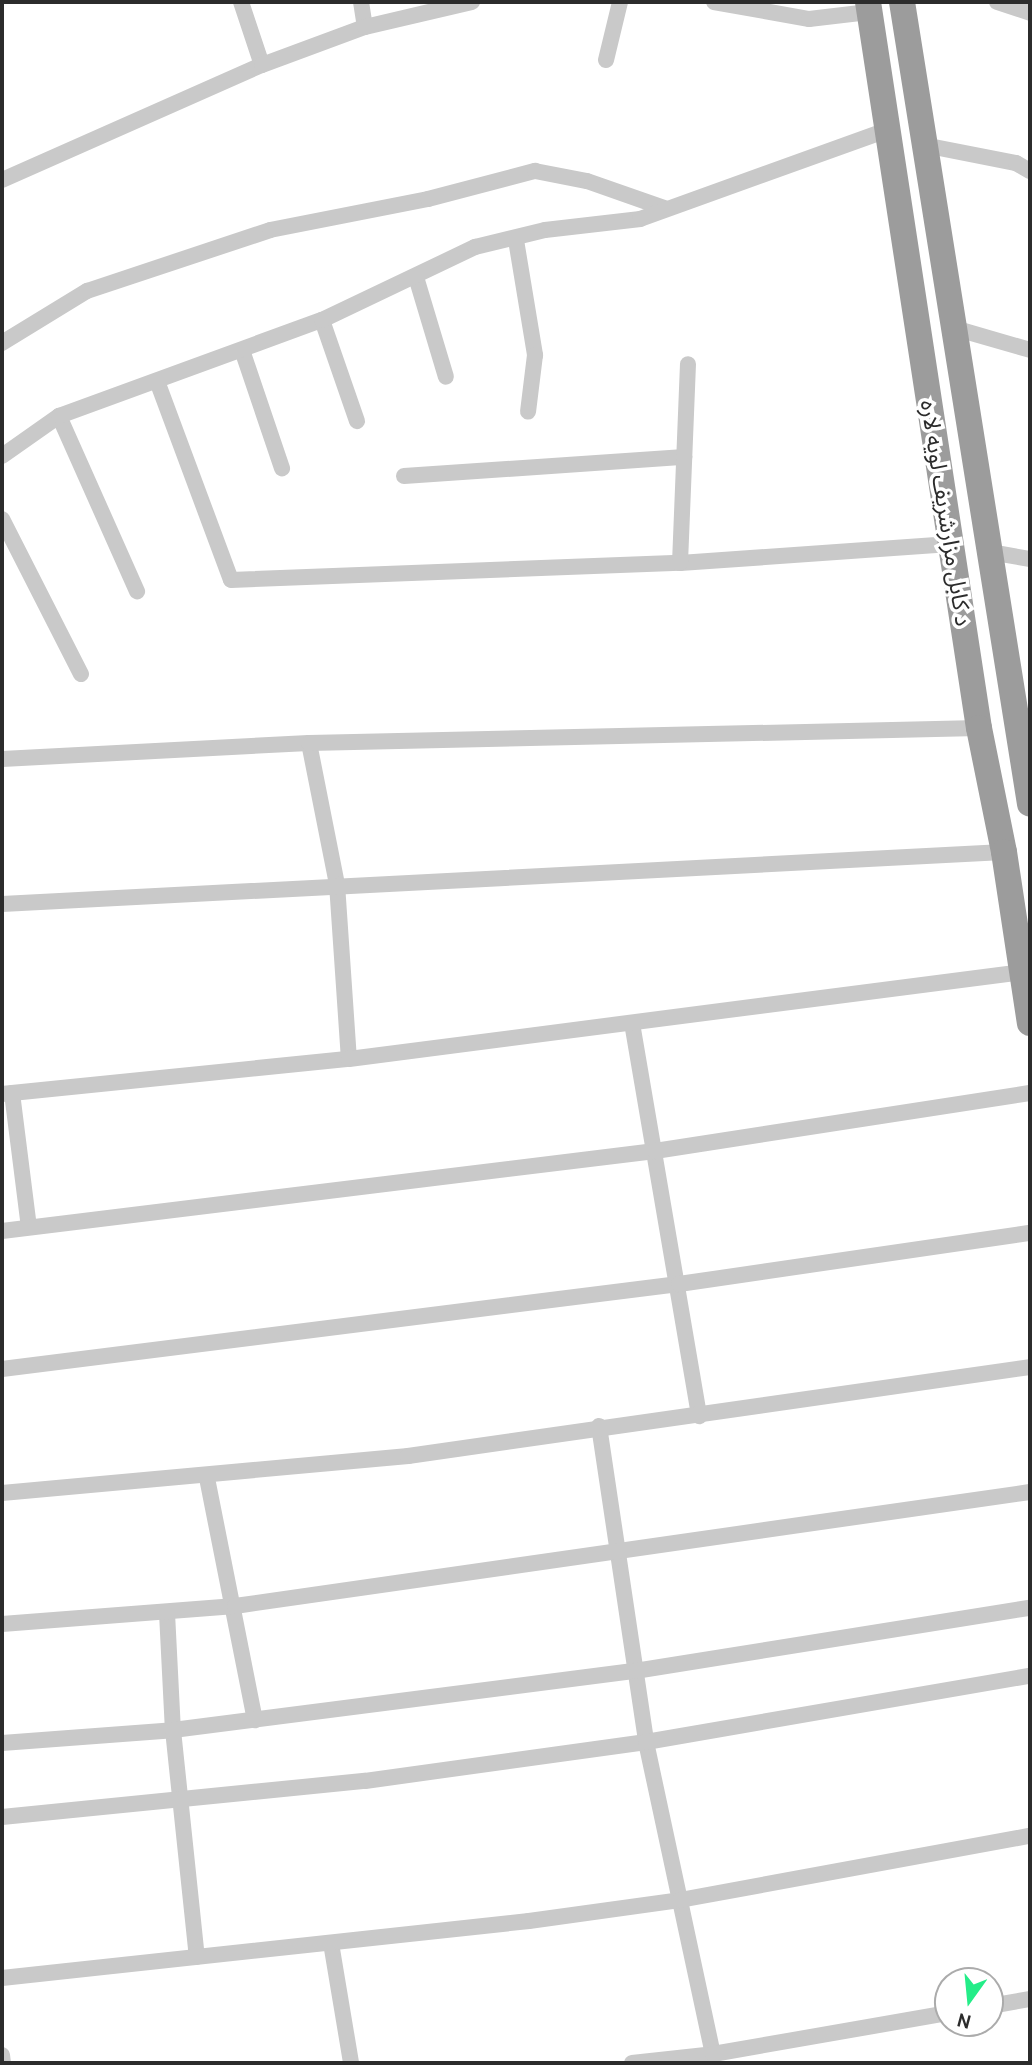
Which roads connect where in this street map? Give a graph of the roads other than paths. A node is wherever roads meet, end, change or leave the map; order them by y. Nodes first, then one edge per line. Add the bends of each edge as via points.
1 (241, 2) edge
2 (361, 2) edge
3 (472, 2) edge
4 (620, 2) edge
5 (714, 2) edge
6 (902, 2) edge
7 (998, 2) edge
8 (869, 7) edge
9 (1030, 13) edge
10 (365, 27) junction
11 (606, 60) dead end
12 (262, 65) junction
13 (890, 129) junction
14 (925, 145) junction
15 (1030, 171) edge
16 (2, 180) edge
17 (664, 208) junction
18 (516, 240) junction
19 (416, 277) junction
20 (322, 320) junction
21 (954, 328) junction
22 (2, 343) edge
23 (242, 350) junction
24 (1030, 350) edge
25 (688, 364) dead end
26 (446, 377) dead end
27 (157, 381) junction
28 (528, 412) dead end
29 (58, 416) junction
30 (357, 421) dead end
31 (2, 456) edge
32 (684, 457) junction
33 (282, 468) dead end
34 (404, 476) dead end
35 (2, 519) edge
36 (950, 544) junction
37 (990, 552) junction
38 (1030, 559) edge
39 (680, 563) junction
40 (137, 591) dead end
41 (81, 674) dead end
42 (979, 728) junction
43 (309, 743) junction
44 (2, 759) edge
45 (1030, 804) edge
46 (1004, 852) junction
47 (337, 884) junction
48 (2, 904) edge
49 (1023, 972) junction
50 (632, 1023) junction
51 (1030, 1023) edge
52 (349, 1059) junction
53 (1030, 1093) edge
54 (7, 1094) edge
55 (655, 1151) junction
56 (29, 1227) junction
57 (2, 1231) edge
58 (1030, 1233) edge
59 (679, 1284) junction
60 (1030, 1367) edge
61 (2, 1369) edge
62 (699, 1416) junction
63 (599, 1426) junction
64 (207, 1478) junction
65 (1030, 1492) edge
66 (2, 1493) edge
67 (619, 1552) junction
68 (234, 1606) junction
69 (1030, 1608) edge
70 (167, 1614) junction
71 (2, 1624) edge
72 (635, 1671) junction
73 (1030, 1676) edge
74 (255, 1720) junction
75 (173, 1730) junction
76 (646, 1742) junction
77 (2, 1743) edge
78 (179, 1799) junction
79 (2, 1817) edge
80 (1030, 1836) edge
81 (680, 1900) junction
82 (331, 1943) junction
83 (197, 1957) junction
84 (2, 1978) edge
85 (1030, 1999) edge
86 (1004, 2004) edge
87 (934, 2015) edge
88 (713, 2054) junction
89 (2, 2055) edge
90 (3, 2063) edge
91 (351, 2063) edge
92 (632, 2063) edge

1 - 12 street
2 - 10 street
3 - 10 street
4 - 11 street
5 - 8 street via 809,19
6 - 14 highway, د کابل مزارشریف لویه لاره
7 - 9 street
8 - 13 highway, د کابل مزارشریف لویه لاره
10 - 12 street
12 - 16 street
13 - 17 street
13 - 36 highway, د کابل مزارشریف لویه لاره
14 - 15 street via 1016,163
14 - 21 highway, د کابل مزارشریف لویه لاره
17 - 18 street via 640,219 545,230
17 - 22 street via 587,181 535,171 428,199 270,230 87,291
18 - 19 street via 475,247
18 - 28 street via 535,359
19 - 20 street
19 - 26 street
20 - 23 street
20 - 30 street
21 - 24 street
21 - 37 highway, د کابل مزارشریف لویه لاره
23 - 27 street
23 - 33 street
25 - 32 street
27 - 29 street
27 - 39 street via 231,580
29 - 31 street
29 - 40 street
32 - 34 street
32 - 39 street
35 - 41 street
36 - 39 street
36 - 42 highway, د کابل مزارشریف لویه لاره
37 - 38 street
37 - 45 highway, د کابل مزارشریف لویه لاره
42 - 43 street
42 - 46 highway, د کابل مزارشریف لویه لاره
43 - 44 street
43 - 47 street
46 - 47 street
46 - 49 highway, د کابل مزارشریف لویه لاره
47 - 48 street
47 - 52 street
49 - 50 street
49 - 51 highway, د کابل مزارشریف لویه لاره
50 - 52 street
50 - 55 street
52 - 54 street
53 - 55 street
54 - 56 street
55 - 56 street
55 - 59 street
56 - 57 street
58 - 59 street
59 - 61 street
59 - 62 street
60 - 62 street
62 - 63 street
63 - 64 street via 408,1456
63 - 67 street
64 - 66 street
64 - 68 street
65 - 67 street
67 - 68 street
67 - 72 street
68 - 70 street
68 - 74 street
69 - 72 street
70 - 71 street
70 - 75 street
72 - 74 street
72 - 76 street
73 - 76 street
74 - 75 street
75 - 77 street
75 - 78 street
76 - 78 street via 365,1781
76 - 81 street
78 - 79 street
78 - 83 street
80 - 81 street
81 - 82 street
81 - 88 street
82 - 83 street
82 - 91 street
83 - 84 street
85 - 86 street
87 - 88 street
88 - 92 street
89 - 90 street

